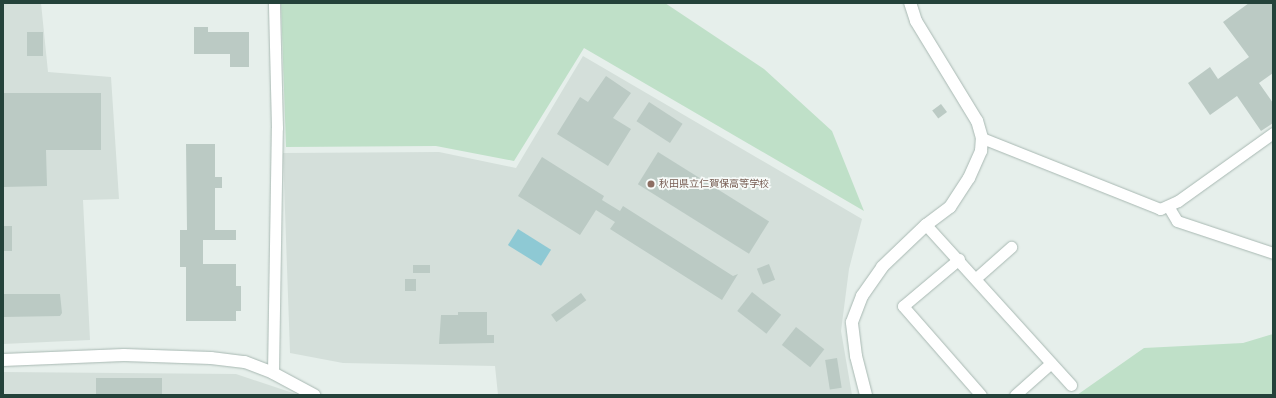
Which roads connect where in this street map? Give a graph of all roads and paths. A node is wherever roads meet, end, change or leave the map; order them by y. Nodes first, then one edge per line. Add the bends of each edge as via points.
1 (274, 3) edge
2 (910, 3) edge
3 (1273, 133) edge
4 (982, 138) junction
5 (1168, 206) junction
6 (926, 225) junction
7 (1011, 247) dead end
8 (1273, 253) edge
9 (959, 259) junction
10 (976, 278) junction
11 (3, 360) edge
12 (1051, 363) junction
13 (273, 373) junction
14 (1071, 385) dead end
15 (314, 395) edge
16 (866, 395) edge
17 (981, 395) edge
18 (1015, 395) edge

1 - 13 street via 277,128
2 - 4 street via 916,21 977,121
3 - 5 street
4 - 5 street via 1160,209
4 - 6 street via 981,151 970,178 950,206
5 - 8 street via 1177,221
6 - 9 street
6 - 16 street via 882,267 862,296 852,322 856,356
7 - 10 street
9 - 10 street
9 - 17 street via 903,306
10 - 12 street
11 - 13 street via 124,355 211,358 245,362
12 - 14 street
12 - 18 street
13 - 15 street

